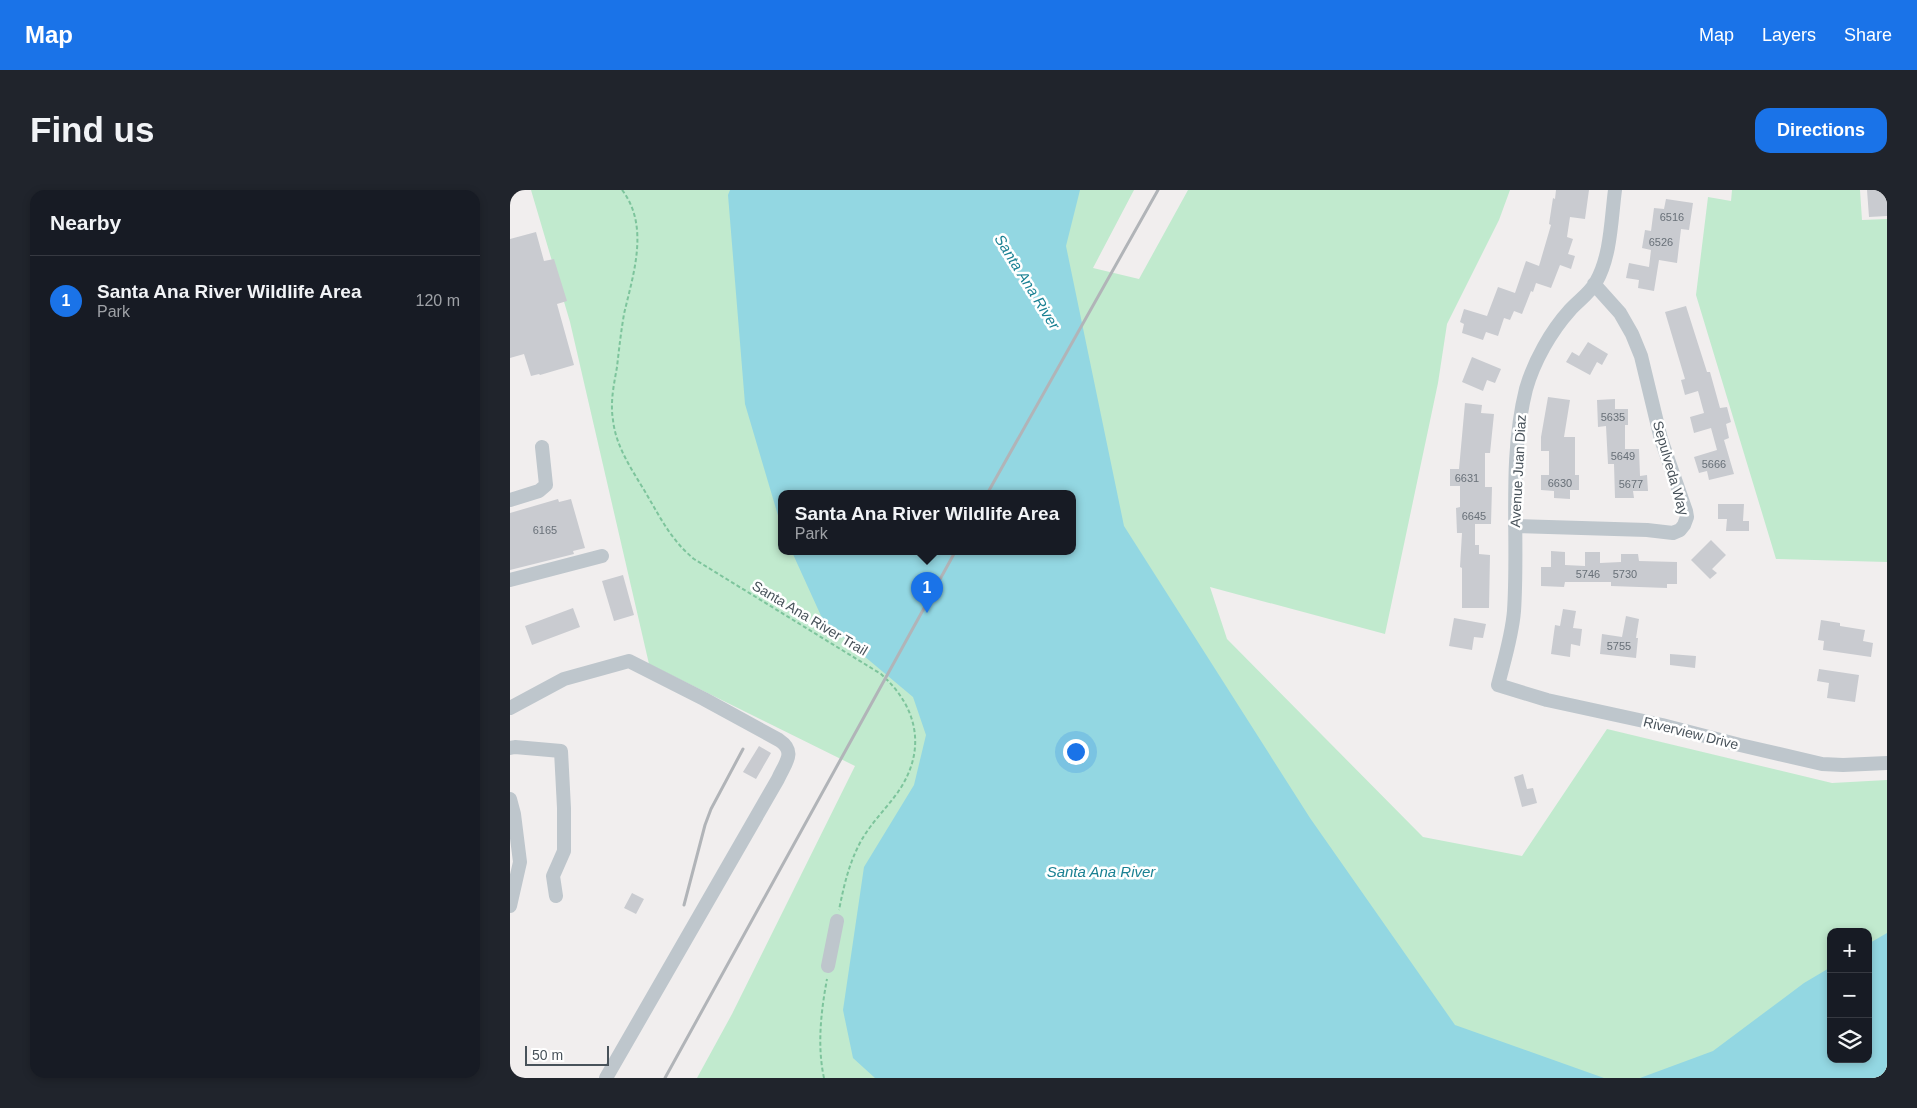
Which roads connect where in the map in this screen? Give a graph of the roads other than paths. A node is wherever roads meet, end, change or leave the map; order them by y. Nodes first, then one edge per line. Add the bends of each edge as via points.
1 (1615, 190) edge
2 (1594, 284) junction
3 (542, 448) dead end
4 (510, 500) edge
5 (1515, 526) junction
6 (602, 556) dead end
7 (510, 580) edge
8 (1498, 685) joint
9 (510, 708) edge
10 (510, 748) edge
11 (1887, 763) edge
12 (510, 799) edge
13 (514, 838) edge
14 (556, 896) dead end
15 (510, 906) edge
16 (837, 921) road end
17 (828, 966) road end
18 (606, 1078) edge

1 - 2 street, Avenue Juan Diaz via 1605,256
2 - 5 street, Avenue Juan Diaz via 1555,329 1527,386 1518,424
2 - 5 street, Sepulveda Way via 1620,313 1641,356 1661,439 1686,511 1686,522 1680,530 1669,533
3 - 4 street via 546,485 539,491
5 - 8 street, Avenue Juan Diaz via 1514,613
6 - 7 street
8 - 11 street, Riverview Drive via 1547,700 1814,762 1843,765
9 - 18 street via 564,679 628,661 704,698 786,744 790,750 773,787
10 - 14 street via 561,751 564,851 553,876
12 - 13 street
13 - 15 street via 520,862
16 - 17 street

